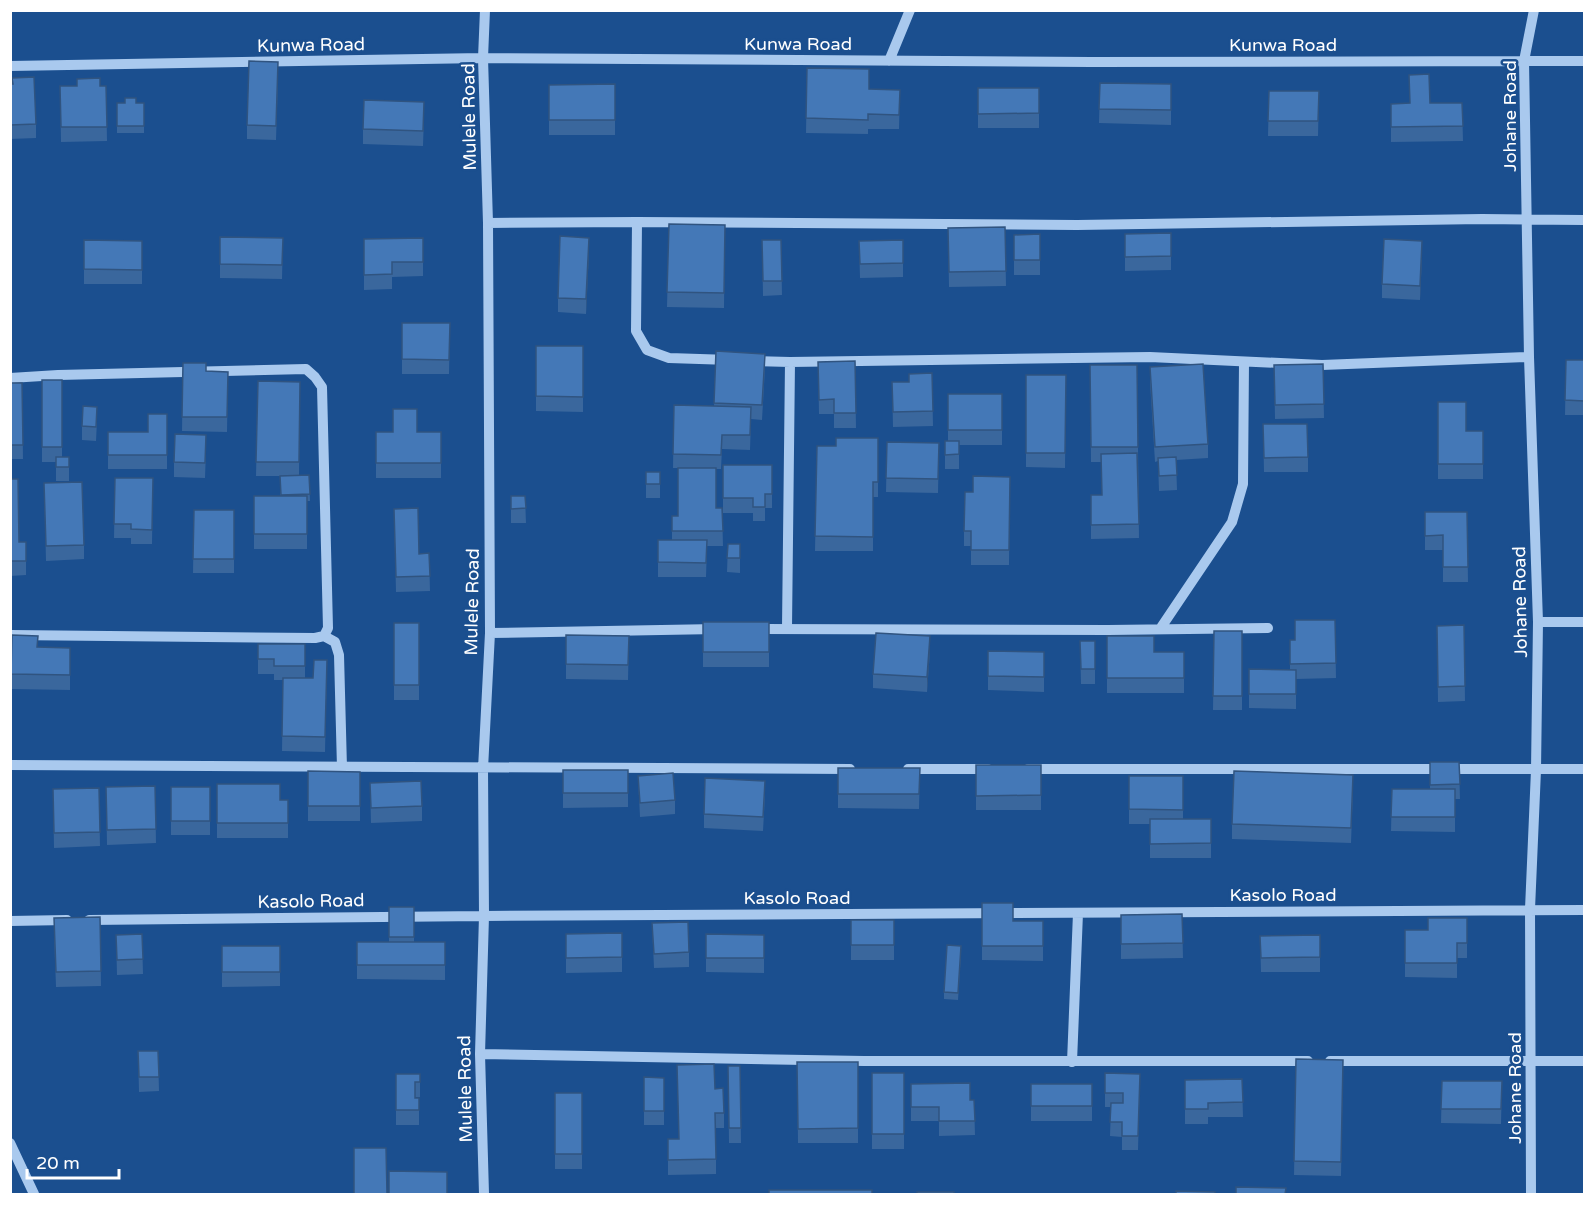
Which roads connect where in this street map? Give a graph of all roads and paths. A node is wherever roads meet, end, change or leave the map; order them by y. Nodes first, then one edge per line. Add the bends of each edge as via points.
1 (485, 10) edge
2 (910, 10) edge
3 (1534, 10) edge
4 (483, 58) junction
5 (889, 61) junction
6 (1524, 61) junction
7 (1584, 61) edge
8 (10, 66) edge
9 (1526, 220) junction
10 (1584, 220) edge
11 (637, 222) junction
12 (488, 223) junction
13 (1529, 357) junction
14 (790, 362) junction
15 (1244, 362) junction
16 (10, 378) edge
17 (1538, 622) junction
18 (1584, 622) edge
19 (787, 628) junction
20 (1268, 628) dead end
21 (728, 629) edge
22 (740, 629) edge
23 (1160, 629) junction
24 (490, 633) junction
25 (10, 635) edge
26 (324, 636) junction
27 (10, 765) edge
28 (342, 768) junction
29 (483, 769) junction
30 (866, 769) edge
31 (902, 769) edge
32 (998, 769) edge
33 (1022, 769) edge
34 (1584, 769) edge
35 (1536, 770) junction
36 (1530, 909) junction
37 (1584, 910) edge
38 (1078, 913) junction
39 (484, 916) junction
40 (10, 921) edge
41 (480, 1054) junction
42 (1584, 1061) edge
43 (1072, 1062) junction
44 (1532, 1062) junction
45 (10, 1143) edge
46 (34, 1194) edge
47 (484, 1194) edge
48 (1531, 1194) edge

1 - 4 street, Mulele Road
2 - 5 street
3 - 6 street, Johane Road
4 - 5 street, Kunwa Road
4 - 8 street, Kunwa Road
4 - 12 street, Mulele Road
5 - 6 street, Kunwa Road
6 - 7 street, Kunwa Road
6 - 9 street, Johane Road
9 - 10 street
9 - 11 street via 1077,225
9 - 13 street, Johane Road
11 - 12 street
11 - 14 street via 636,331 647,350 669,358
12 - 24 street, Mulele Road
13 - 15 street via 1322,365
13 - 17 street, Johane Road
14 - 15 street via 1150,357
14 - 19 street
15 - 23 street via 1243,484 1232,522
16 - 26 street via 306,369 315,376 322,387 328,628
17 - 18 street
17 - 35 street, Johane Road
19 - 22 street
19 - 23 street
20 - 23 street
21 - 24 street
24 - 29 street, Mulele Road
25 - 26 street
26 - 28 street via 335,642 339,655
27 - 28 street
28 - 29 street
29 - 30 street
29 - 39 street, Mulele Road
31 - 32 street
33 - 35 street
34 - 35 street
35 - 36 street, Johane Road
36 - 37 street, Kasolo Road
36 - 38 street, Kasolo Road
36 - 44 street, Johane Road
38 - 39 street, Kasolo Road
38 - 43 street
39 - 40 street, Kasolo Road
39 - 41 street, Mulele Road
41 - 43 street
41 - 47 street, Mulele Road
42 - 44 street
43 - 44 street
44 - 48 street, Johane Road
45 - 46 street

